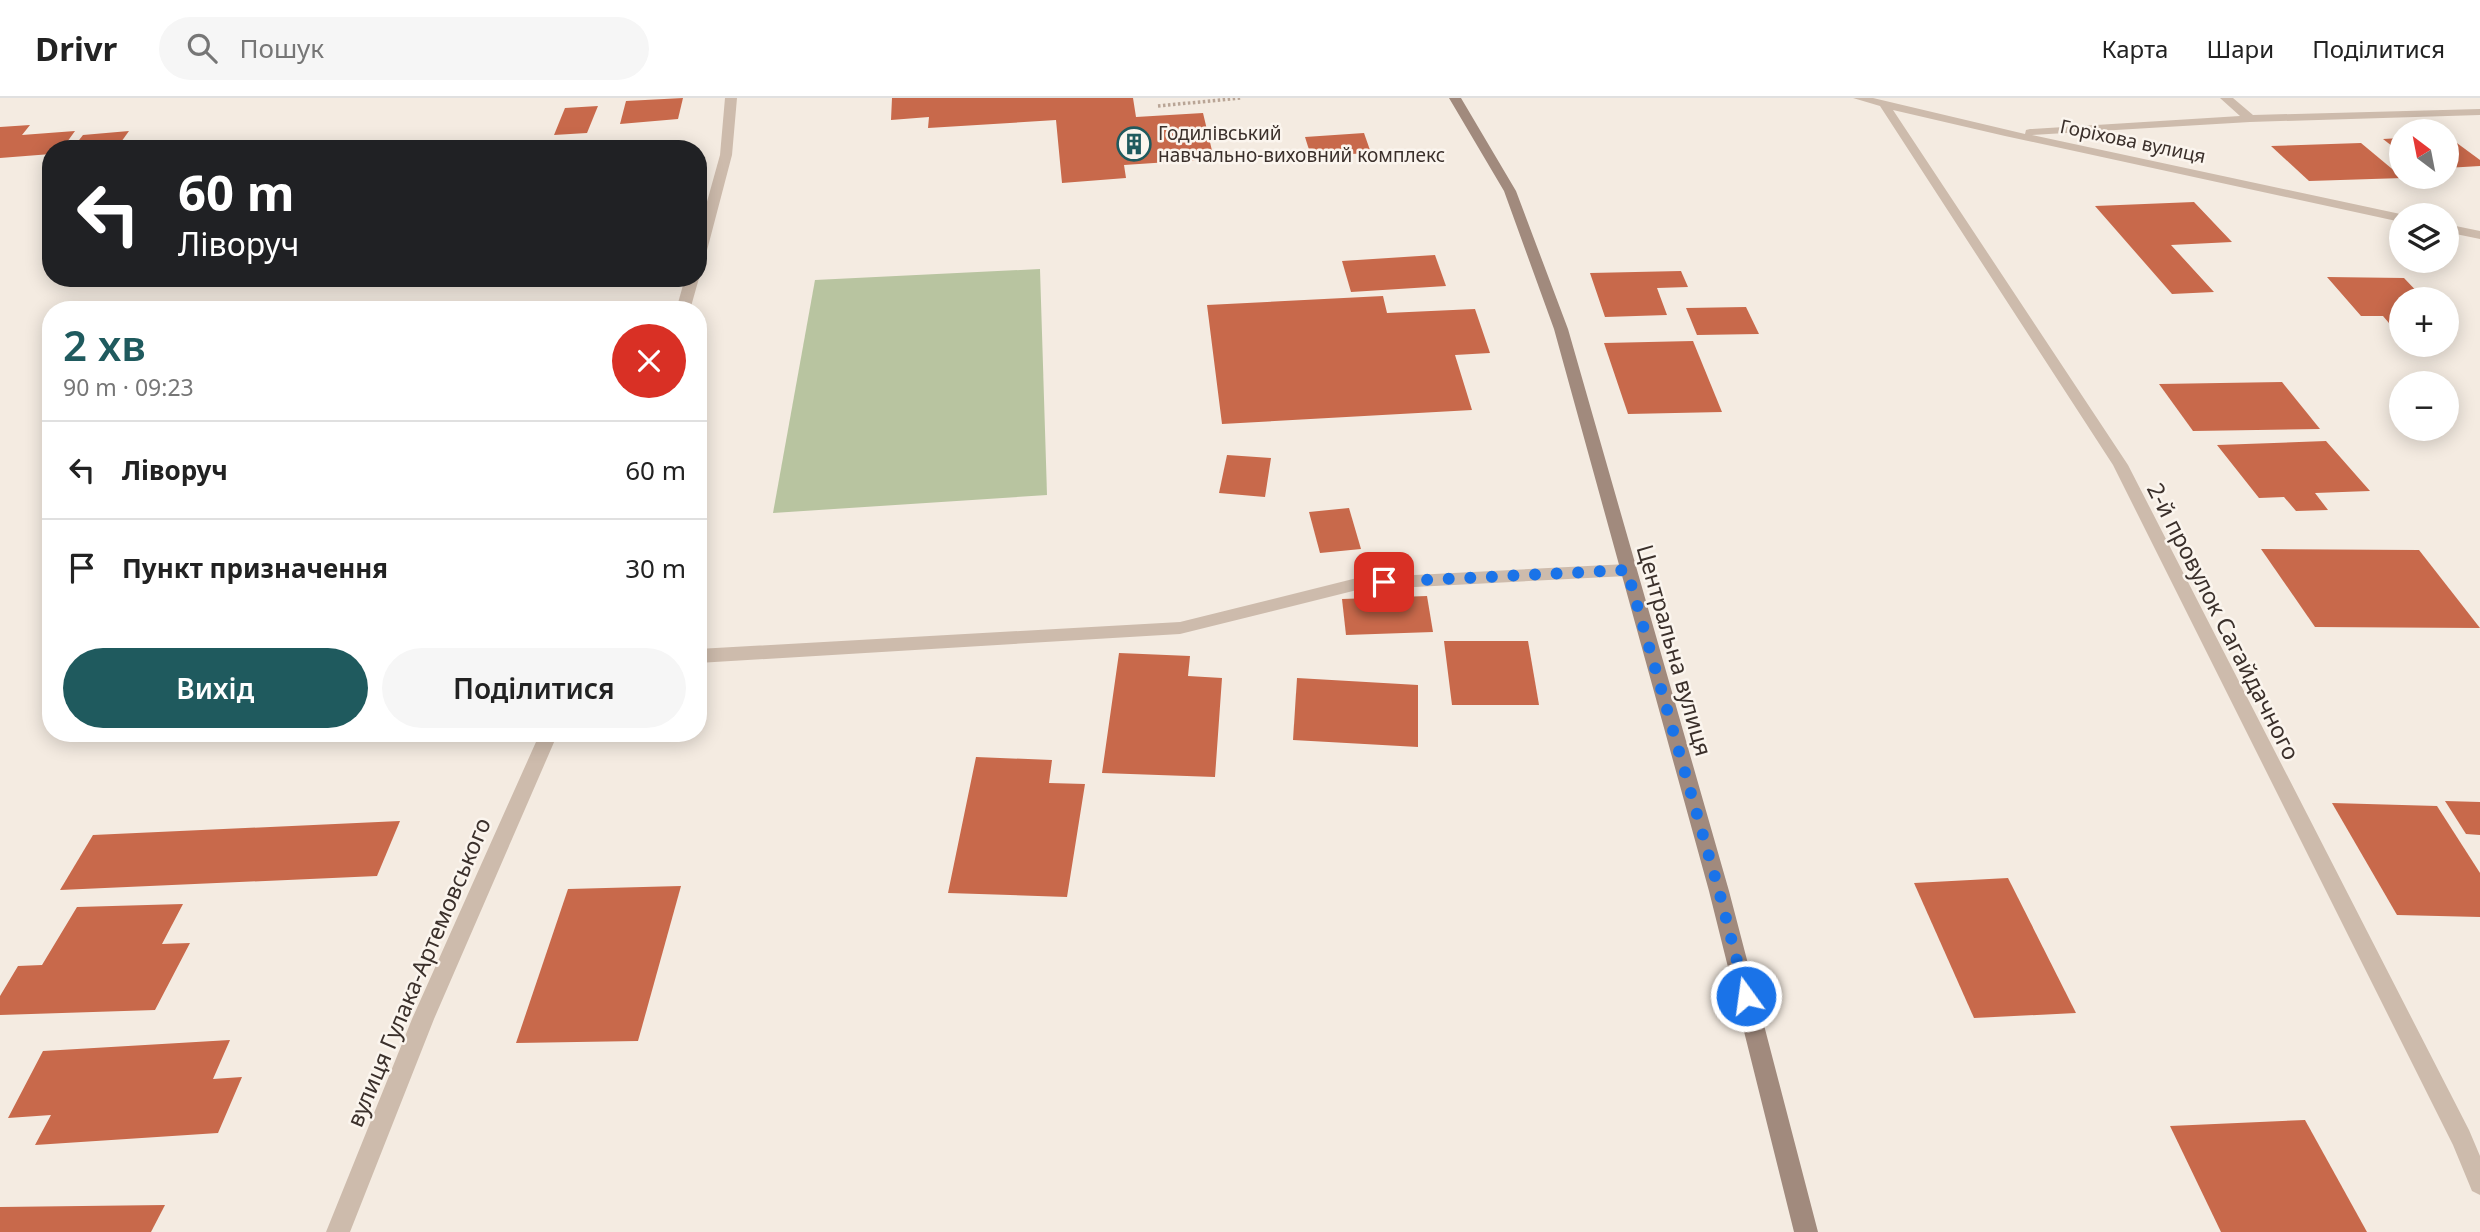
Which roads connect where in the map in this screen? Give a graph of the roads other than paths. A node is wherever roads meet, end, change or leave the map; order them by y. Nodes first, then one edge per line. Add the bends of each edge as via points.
1 (731, 98) edge
2 (1455, 98) edge
3 (1859, 98) edge
4 (2226, 98) edge
5 (1884, 104) junction
6 (2480, 112) edge
7 (2250, 118) junction
8 (2005, 133) junction
9 (2389, 215) edge
10 (707, 225) edge
11 (2459, 231) edge
12 (2480, 235) edge
13 (1627, 570) junction
14 (707, 655) edge
15 (545, 742) edge
16 (2480, 1183) edge
17 (338, 1232) edge
18 (1806, 1232) edge

1 - 10 street via 726,155
2 - 13 main road, Центральна вулиця via 1510,191 1561,329
3 - 5 street, Горіхова вулиця
4 - 7 street
5 - 8 street, Горіхова вулиця
5 - 16 street, 2-й провулок Сагайдачного via 2120,465 2462,1138
6 - 7 street
7 - 8 street
8 - 9 street, Горіхова вулиця
11 - 12 street
13 - 14 street via 1357,584 1180,628
13 - 18 main road, Центральна вулиця via 1719,891
15 - 17 street, вулиця Гулака-Артемовського via 423,1019

